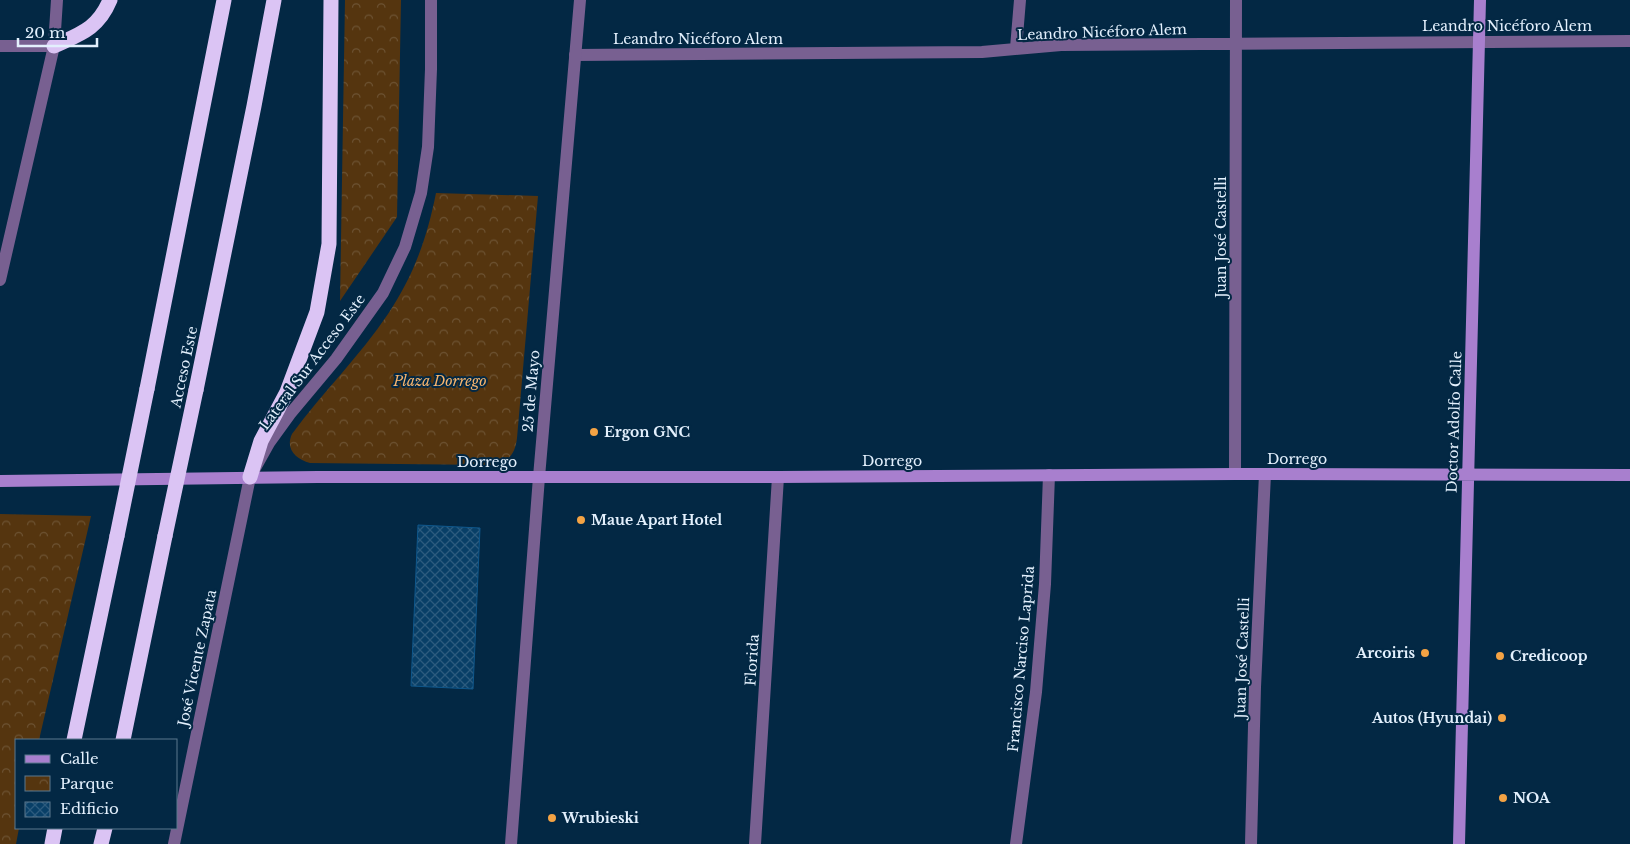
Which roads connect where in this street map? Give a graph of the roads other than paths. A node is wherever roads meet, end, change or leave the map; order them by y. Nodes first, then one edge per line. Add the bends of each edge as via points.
1 (57, 0) edge
2 (110, 0) edge
3 (224, 0) edge
4 (274, 0) edge
5 (331, 0) edge
6 (432, 0) edge
7 (580, 0) edge
8 (1020, 0) edge
9 (1236, 0) edge
10 (1480, 0) edge
11 (1479, 41) junction
12 (1630, 41) edge
13 (1236, 44) junction
14 (0, 46) edge
15 (54, 46) junction
16 (1016, 48) junction
17 (575, 55) junction
18 (0, 280) edge
19 (1236, 474) junction
20 (1265, 474) junction
21 (1467, 474) junction
22 (1048, 475) junction
23 (1630, 475) edge
24 (250, 477) junction
25 (539, 477) junction
26 (778, 477) junction
27 (0, 482) edge
28 (74, 739) edge
29 (123, 739) edge
30 (178, 825) edge
31 (55, 829) edge
32 (104, 829) edge
33 (177, 829) edge
34 (52, 844) edge
35 (101, 844) edge
36 (174, 844) edge
37 (511, 844) edge
38 (755, 844) edge
39 (1016, 844) edge
40 (1251, 844) edge
41 (1459, 844) edge

1 - 15 street
2 - 15 highway via 107,9 88,31
3 - 28 highway, bridge
4 - 29 highway, Acceso Este, bridge
5 - 24 highway via 329,244 317,312 287,392 261,441
6 - 24 street, Lateral Sur Acceso Este via 428,147 421,193 405,248 383,293 336,359 269,443
7 - 17 street, 25 de Mayo
8 - 16 street
9 - 13 street, Juan José Castelli
10 - 11 main road, Doctor Adolfo Calle
11 - 12 street, Leandro Nicéforo Alem
11 - 13 street, Leandro Nicéforo Alem
11 - 21 main road, Doctor Adolfo Calle
13 - 16 street, Leandro Nicéforo Alem
13 - 19 street, Juan José Castelli
14 - 15 street
15 - 18 street
16 - 17 street, Leandro Nicéforo Alem via 982,52
17 - 25 street, 25 de Mayo
19 - 20 main road, Dorrego
19 - 22 main road, Dorrego
20 - 21 main road, Dorrego
20 - 40 street, Juan José Castelli
21 - 23 main road, Dorrego
21 - 41 main road, Doctor Adolfo Calle
22 - 26 main road, Dorrego
22 - 39 street, Francisco Narciso Laprida via 1045,584 1036,692
24 - 25 main road, Dorrego
24 - 27 main road, Dorrego
24 - 30 street, José Vicente Zapata
25 - 26 main road, Dorrego
25 - 37 street, 25 de Mayo
26 - 38 street, Florida
31 - 34 highway
32 - 35 highway
33 - 36 street, José Vicente Zapata

